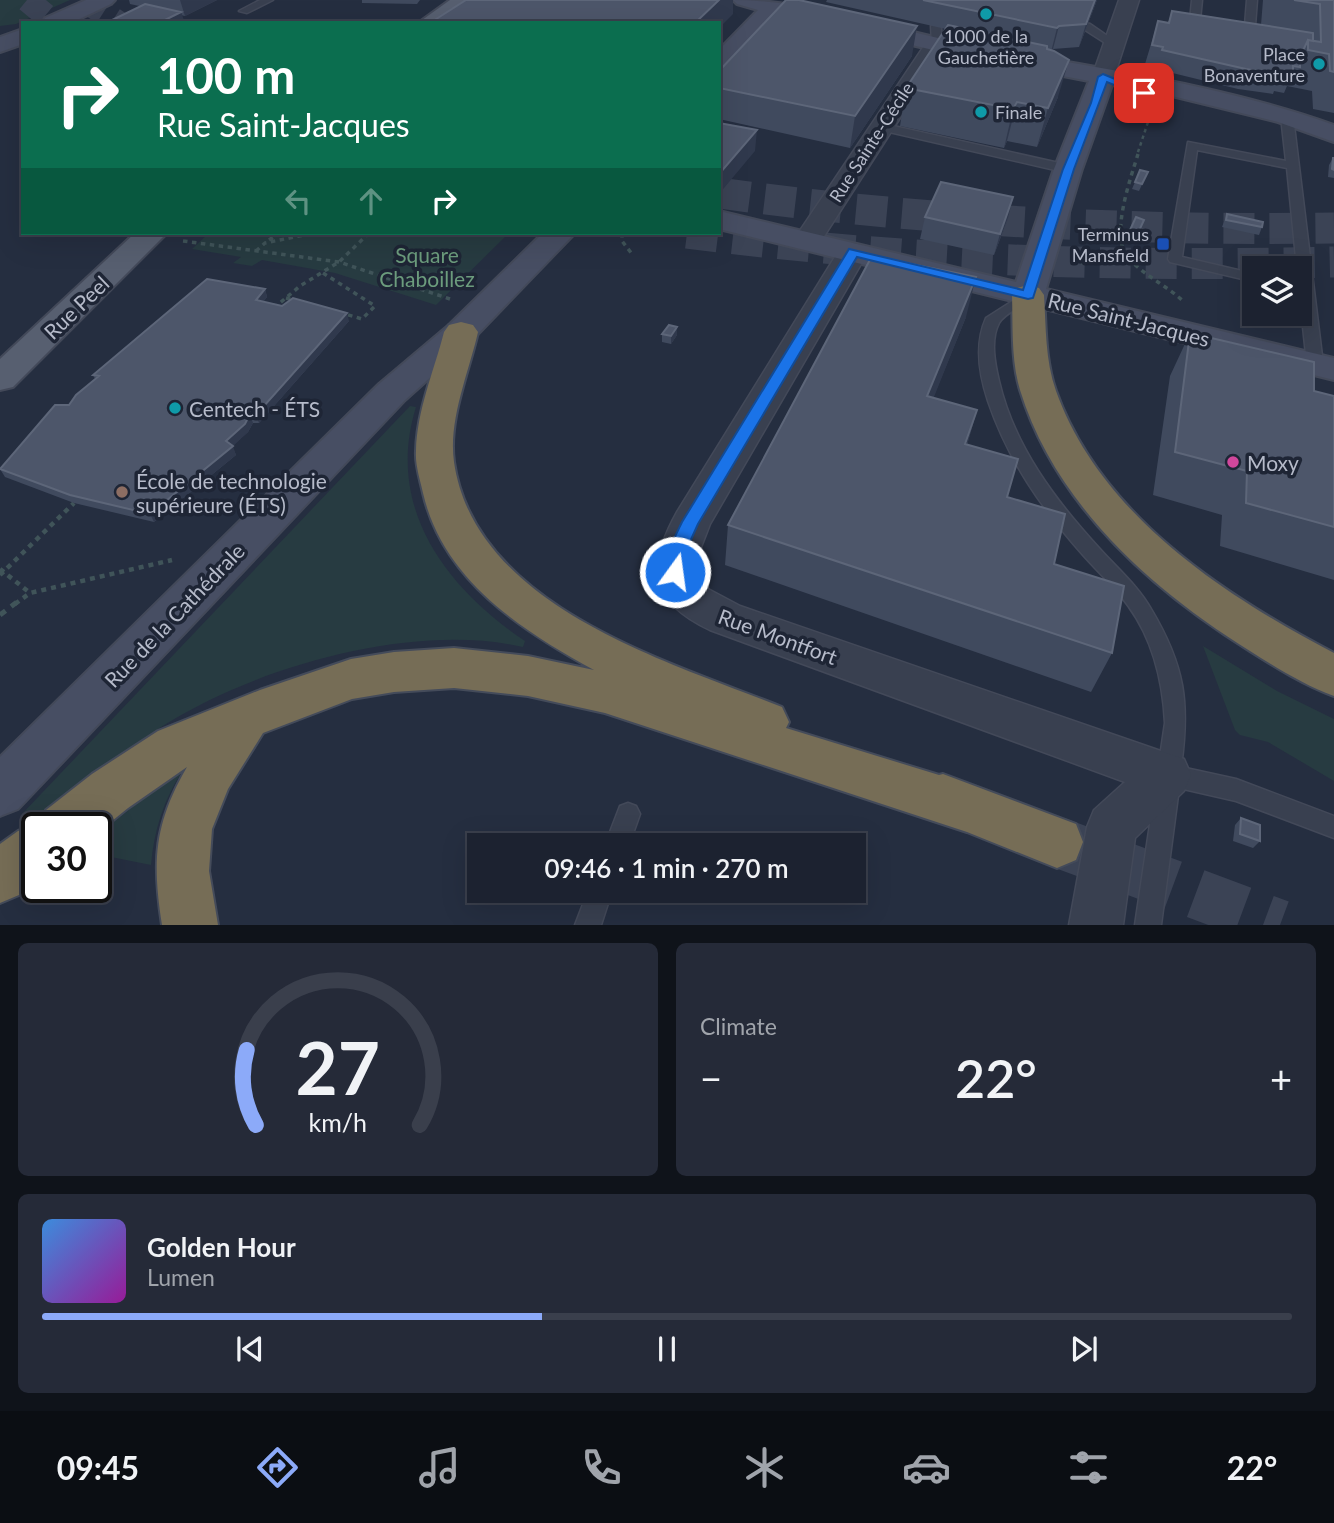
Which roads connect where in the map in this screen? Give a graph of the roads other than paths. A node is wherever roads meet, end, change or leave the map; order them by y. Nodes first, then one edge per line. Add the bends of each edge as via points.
1 (104, 0) edge
2 (268, 0) edge
3 (465, 0) edge
4 (744, 0) edge
5 (1129, 0) edge
6 (1197, 0) edge
7 (1252, 0) edge
8 (775, 3) edge
9 (244, 11) dead end
10 (57, 21) edge
11 (432, 21) edge
12 (1086, 26) edge
13 (937, 35) junction
14 (21, 37) edge
15 (1114, 44) junction
16 (0, 45) edge
17 (0, 52) edge
18 (21, 57) edge
19 (721, 62) edge
20 (1103, 77) junction
21 (1288, 122) junction
22 (880, 127) junction
23 (1334, 136) edge
24 (1293, 166) junction
25 (1068, 169) junction
26 (721, 220) edge
27 (150, 235) edge
28 (557, 235) edge
29 (807, 241) junction
30 (853, 252) junction
31 (1301, 256) edge
32 (1242, 275) edge
33 (1028, 295) junction
34 (1312, 319) edge
35 (461, 332) junction
36 (1325, 367) edge
37 (0, 379) edge
38 (1334, 676) edge
39 (245, 720) junction
40 (1167, 775) junction
41 (0, 792) edge
42 (966, 807) junction
43 (84, 812) edge
44 (628, 814) dead end
45 (1334, 827) edge
46 (621, 833) edge
47 (1057, 842) tunnel mouth
48 (21, 861) edge
49 (0, 876) edge
50 (596, 903) edge
51 (190, 925) edge
52 (588, 925) edge
53 (1096, 925) edge
54 (1148, 925) edge

1 - 10 main road
2 - 9 lane
3 - 11 main road
4 - 8 main road
5 - 15 street
6 - 7 lane via 1195,21 1235,30 1250,26
8 - 13 main road
8 - 19 main road
12 - 15 lane
13 - 20 main road
13 - 22 street, Rue Sainte-Cécile
14 - 16 main road
15 - 20 street
17 - 18 main road
20 - 21 main road via 1144,93
20 - 25 main road
21 - 23 main road
21 - 24 lane
22 - 25 lane
22 - 29 street, Rue Sainte-Cécile
24 - 31 lane
24 - 32 lane via 1192,145 1175,259
25 - 33 main road
26 - 29 main road, Rue Saint-Jacques
27 - 37 main road, Rue Peel
28 - 35 main road, Rue de la Cathédrale
29 - 30 main road, Rue Saint-Jacques
30 - 33 main road, Rue Saint-Jacques
30 - 40 street, Rue Montfort via 691,522 677,553 677,583 697,605 725,618
33 - 36 main road, Rue Saint-Jacques
33 - 38 highway via 1031,360 1042,401 1057,436 1089,485 1143,545 1190,585 1268,639
33 - 40 lane via 994,318 986,347 988,372 1007,432 1040,492 1136,601 1159,643 1175,697
34 - 36 lane
35 - 41 main road, Rue de la Cathédrale via 392,392
35 - 42 highway via 436,441 438,479 465,545 506,591 552,626 621,660
39 - 42 highway via 318,690 374,675 427,669 496,671 605,694
39 - 43 highway via 175,747
39 - 51 highway via 191,810 182,870
40 - 45 lane via 1236,790
40 - 53 street via 1112,827
40 - 54 lane
42 - 47 highway
44 - 46 lane
48 - 49 highway
50 - 52 lane

